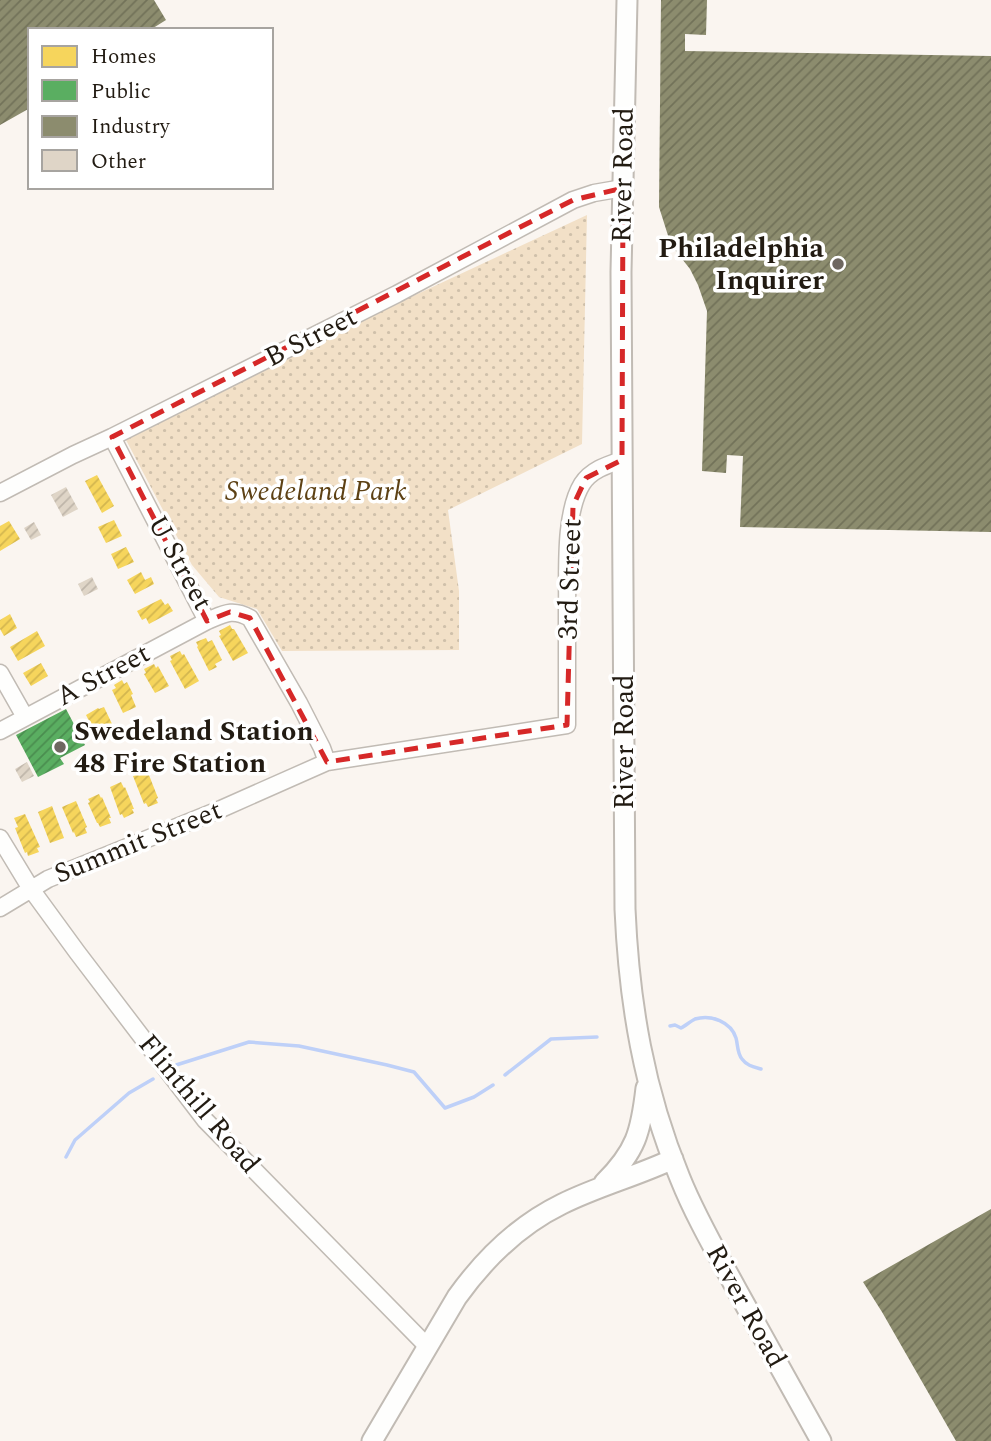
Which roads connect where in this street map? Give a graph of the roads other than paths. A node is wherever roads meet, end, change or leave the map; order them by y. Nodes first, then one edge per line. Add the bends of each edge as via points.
1 (627, 0) edge
2 (623, 188) junction
3 (112, 437) junction
4 (622, 460) junction
5 (0, 493) edge
6 (207, 621) junction
7 (0, 673) edge
8 (25, 717) junction
9 (566, 724) joint
10 (0, 731) edge
11 (327, 762) junction
12 (0, 838) edge
13 (31, 889) junction
14 (0, 908) edge
15 (648, 1080) junction
16 (673, 1159) junction
17 (599, 1188) junction
18 (426, 1346) junction
19 (372, 1441) edge
20 (821, 1441) edge

1 - 2 main road, River Road
2 - 3 street, B Street via 573,201
2 - 4 main road, River Road
3 - 5 street, B Street
3 - 6 street, U Street
4 - 9 street, 3rd Street via 592,473 581,485 570,520
4 - 15 main road, River Road via 626,937 635,1024
6 - 8 street, A Street
6 - 11 street, U Street via 230,612 250,618 299,702
7 - 8 street
8 - 10 street, A Street
9 - 11 street, Summit Street
11 - 13 street, Summit Street
12 - 13 street, Flinthill Road
13 - 14 street, Summit Street
13 - 18 street, Flinthill Road via 205,1120
15 - 16 main road, River Road
15 - 17 main road via 636,1141 625,1161
16 - 17 main road
16 - 20 main road, River Road via 702,1227
17 - 18 main road via 546,1213 496,1251 470,1279
18 - 19 main road

